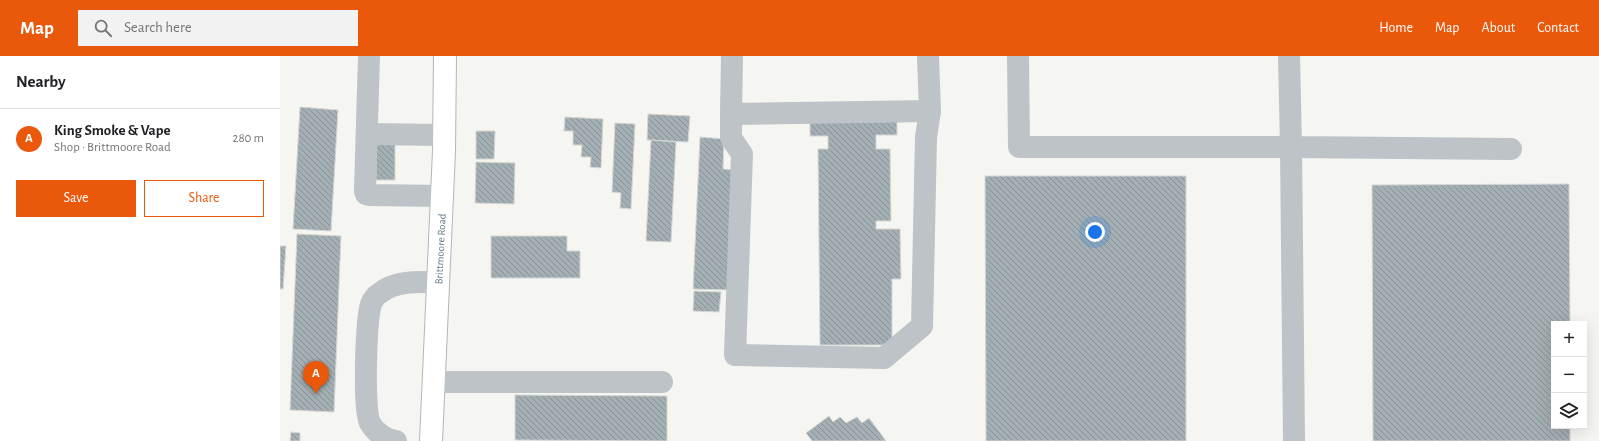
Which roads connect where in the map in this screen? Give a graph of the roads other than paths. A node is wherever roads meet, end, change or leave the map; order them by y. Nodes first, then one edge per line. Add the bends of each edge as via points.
1 (369, 56) edge
2 (445, 56) edge
3 (732, 56) edge
4 (928, 56) edge
5 (1018, 56) edge
6 (1289, 56) edge
7 (930, 111) junction
8 (731, 114) junction
9 (367, 134) junction
10 (444, 135) junction
11 (1292, 147) junction
12 (1511, 149) dead end
13 (442, 196) junction
14 (438, 282) junction
15 (434, 382) junction
16 (662, 382) dead end
17 (396, 441) edge
18 (431, 441) edge
19 (1294, 441) edge

1 - 9 lane
2 - 10 main road, Brittmoore Road
3 - 8 lane
4 - 7 lane
5 - 11 lane via 1019,147
6 - 11 lane
7 - 8 lane
7 - 8 lane via 926,137 922,326 884,358 735,355 742,154 731,138
9 - 10 lane
9 - 13 lane via 366,194
10 - 13 main road, Brittmoore Road
11 - 12 lane
11 - 19 lane
13 - 14 main road, Brittmoore Road
14 - 15 main road, Brittmoore Road
14 - 17 lane via 394,285 380,293 371,303 367,320 366,406 370,422 379,434
15 - 16 lane
15 - 18 main road, Brittmoore Road

